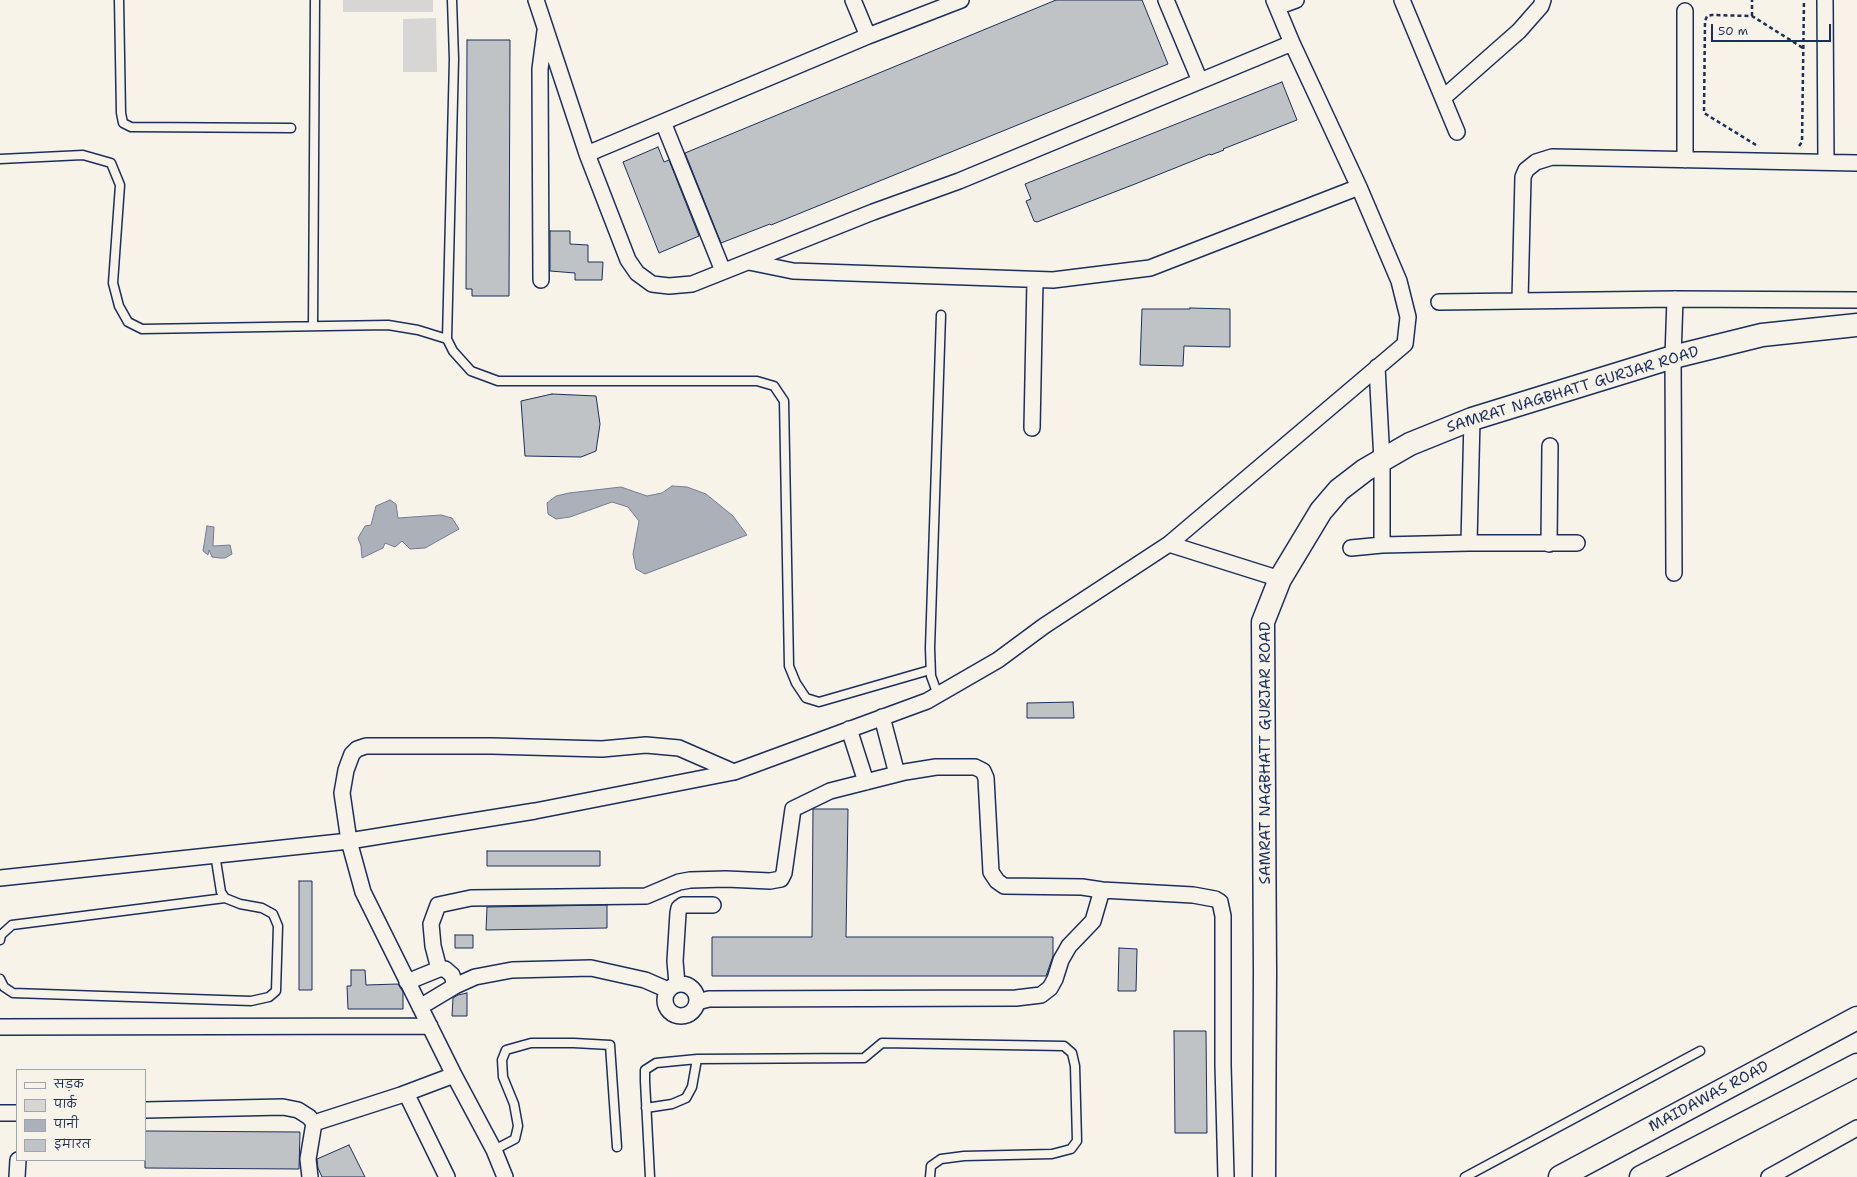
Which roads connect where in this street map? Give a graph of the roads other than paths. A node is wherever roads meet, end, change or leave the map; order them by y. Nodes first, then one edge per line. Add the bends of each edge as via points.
1 (120, 0) edge
2 (315, 0) edge
3 (452, 0) edge
4 (536, 0) edge
5 (853, 0) edge
6 (961, 0) edge
7 (1166, 0) edge
8 (1296, 0) edge
9 (1402, 0) edge
10 (1543, 0) edge
11 (1825, 0) edge
12 (1276, 4) edge
13 (1685, 11) dead end
14 (546, 29) junction
15 (868, 36) junction
16 (1292, 43) junction
17 (1200, 81) junction
18 (1443, 98) junction
19 (663, 122) junction
20 (291, 128) dead end
21 (1457, 132) dead end
22 (587, 154) junction
23 (0, 159) edge
24 (1685, 160) junction
25 (1826, 162) junction
26 (1857, 163) edge
27 (1359, 186) junction
28 (749, 262) junction
29 (723, 271) junction
30 (541, 280) dead end
31 (1036, 280) junction
32 (1675, 299) junction
33 (1520, 300) junction
34 (1857, 300) edge
35 (1439, 302) dead end
36 (941, 316) dead end
37 (1857, 325) edge
38 (313, 326) junction
39 (447, 339) junction
40 (1673, 357) junction
41 (1377, 367) junction
42 (1472, 419) junction
43 (1032, 428) dead end
44 (1550, 446) dead end
45 (1382, 461) junction
46 (1469, 543) junction
47 (1578, 543) dead end
48 (1169, 544) junction
49 (1549, 544) junction
50 (1382, 545) junction
51 (1351, 548) dead end
52 (1674, 573) dead end
53 (1280, 579) junction
54 (930, 670) junction
55 (938, 695) junction
56 (882, 717) junction
57 (849, 729) junction
58 (734, 772) junction
59 (897, 774) junction
60 (866, 782) junction
61 (348, 841) junction
62 (215, 854) junction
63 (0, 878) edge
64 (1102, 890) junction
65 (225, 898) junction
66 (712, 905) dead end
67 (0, 940) edge
68 (439, 969) junction
69 (0, 979) edge
70 (407, 982) junction
71 (455, 986) junction
72 (672, 987) junction
73 (697, 1002) junction
74 (420, 1007) junction
75 (1857, 1018) edge
76 (430, 1026) junction
77 (0, 1027) edge
78 (1700, 1051) dead end
79 (697, 1059) junction
80 (1857, 1065) edge
81 (454, 1075) junction
82 (406, 1093) junction
83 (646, 1108) junction
84 (146, 1110) edge
85 (0, 1113) edge
86 (16, 1113) edge
87 (314, 1123) junction
88 (1857, 1128) edge
89 (617, 1147) dead end
90 (494, 1150) junction
91 (18, 1161) edge
92 (17, 1177) edge
93 (310, 1177) edge
94 (447, 1177) edge
95 (505, 1177) edge
96 (650, 1177) edge
97 (930, 1177) edge
98 (1226, 1177) edge
99 (1264, 1177) edge
100 (1465, 1177) edge
101 (1560, 1177) edge
102 (1641, 1177) edge
103 (1769, 1177) edge

1 - 20 lane via 123,123 131,127
2 - 38 lane
3 - 39 lane via 454,59
4 - 14 street
5 - 15 street
6 - 15 street
7 - 17 street
8 - 12 street
9 - 18 street
10 - 18 street via 1541,6 1519,31
11 - 25 street
12 - 16 street
13 - 24 street
14 - 22 street
14 - 30 street via 540,69
15 - 19 street
16 - 17 street
16 - 27 street
17 - 28 street via 959,181 873,212
18 - 21 street
19 - 22 street
19 - 29 street
22 - 29 street via 628,260 637,273 652,284 669,286 692,284
23 - 38 lane via 83,155 111,163 120,185 113,283 119,306 128,322 142,328
24 - 25 street
24 - 33 street via 1552,157 1536,162 1526,170 1523,177
25 - 26 street
27 - 31 street via 1150,268
27 - 41 street via 1399,281 1408,317 1405,344
28 - 29 street
28 - 31 street via 793,271
31 - 43 street
32 - 33 street
32 - 34 street
32 - 40 street
33 - 35 street
36 - 54 lane
37 - 40 street, SAMRAT NAGBHATT GURJAR ROAD via 1762,335
38 - 39 lane via 388,325 418,330
39 - 54 lane via 453,351 471,371 498,381 757,381 774,386 784,401 790,666 796,683 806,698 819,702
40 - 42 street, SAMRAT NAGBHATT GURJAR ROAD
40 - 52 street
41 - 45 street
41 - 48 street
42 - 45 street, SAMRAT NAGBHATT GURJAR ROAD via 1410,444
42 - 46 street
44 - 49 street
45 - 50 street
45 - 53 street, SAMRAT NAGBHATT GURJAR ROAD via 1339,490 1321,511
46 - 49 street
46 - 50 street
47 - 49 street
48 - 53 street
48 - 55 street via 1044,626 998,660
50 - 51 street
53 - 99 street, SAMRAT NAGBHATT GURJAR ROAD via 1264,622
54 - 55 lane
55 - 56 street
56 - 57 street
56 - 59 street
57 - 58 street
57 - 60 street
58 - 61 street via 536,811
58 - 61 street via 679,748 646,745 602,749 366,746 356,749 346,770 342,793
59 - 60 street
59 - 64 street via 936,767 976,767 983,771 986,778 991,872 997,881 1004,886 1082,887
60 - 68 street via 830,791 792,809 784,873 781,879 690,880 646,896 471,898 438,905 431,924
61 - 62 street
61 - 70 street via 363,892
62 - 63 street
62 - 65 lane via 221,892
64 - 73 street via 1093,921 1069,946 1050,988 1041,995 1016,998 709,999
64 - 98 street via 1193,895 1215,898 1220,902 1223,916
65 - 67 lane via 12,925 1,935
65 - 69 lane via 262,908 273,914 278,926 276,991 269,997 251,1001 13,993 4,987
66 - 72 street via 680,908
68 - 70 street
68 - 71 street via 445,969 452,975
70 - 74 street
71 - 72 street via 475,977 512,970 591,968
71 - 74 street
72 - 73 street via 682,983 692,987
72 - 73 street via 665,995 666,1006 673,1014 688,1015 696,1007
74 - 76 street
75 - 101 street, MAIDAWAS ROAD
76 - 77 street
76 - 81 street
78 - 100 lane
79 - 83 lane via 692,1087 686,1098 672,1104
79 - 83 lane via 656,1063 646,1070
79 - 97 lane via 864,1058 882,1043 1064,1046 1072,1053 1075,1066 1076,1141 1071,1149 1052,1154 941,1159 931,1166
80 - 102 street
81 - 82 street
81 - 90 street
82 - 87 street
82 - 94 street
83 - 96 lane
84 - 87 street via 283,1107 298,1110
85 - 86 street
87 - 93 street via 308,1159
88 - 103 street
89 - 90 lane via 610,1045 531,1044 506,1050 502,1060 503,1077 514,1104 518,1126 515,1139
90 - 95 street
91 - 92 street

